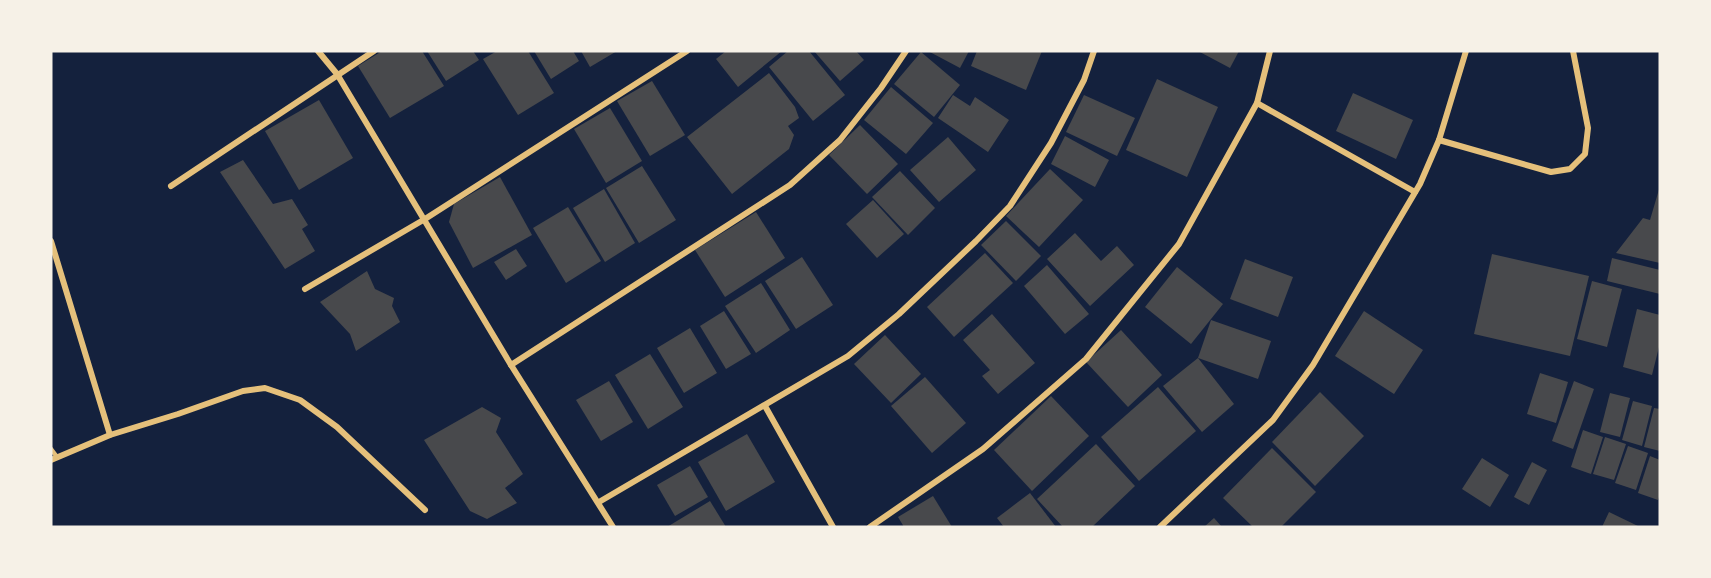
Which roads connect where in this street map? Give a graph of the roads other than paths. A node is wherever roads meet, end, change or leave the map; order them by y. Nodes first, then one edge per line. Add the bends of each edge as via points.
1 (318, 51) edge
2 (374, 51) edge
3 (687, 51) edge
4 (906, 51) edge
5 (1094, 51) edge
6 (1270, 51) edge
7 (1466, 51) edge
8 (1573, 51) edge
9 (337, 74) junction
10 (1257, 103) junction
11 (1439, 140) junction
12 (171, 186) dead end
13 (1415, 192) junction
14 (425, 219) junction
15 (51, 241) edge
16 (305, 289) dead end
17 (511, 365) junction
18 (765, 406) junction
19 (110, 435) junction
20 (51, 449) edge
21 (54, 459) edge
22 (599, 502) junction
23 (425, 510) dead end
24 (614, 527) edge
25 (833, 527) edge
26 (870, 527) edge
27 (1160, 527) edge

1 - 9 street
2 - 9 street
3 - 14 street
4 - 17 street via 840,140 790,185
5 - 18 street via 1084,80 1051,143 1010,206 898,314 848,356
6 - 10 street
7 - 11 street
8 - 11 street via 1588,128 1585,154 1570,170 1551,172
9 - 12 street
9 - 14 street
10 - 13 street
10 - 26 street via 1179,244 1086,359 983,450
11 - 13 street
13 - 27 street via 1313,364 1273,420
14 - 16 street
14 - 17 street
15 - 19 street
17 - 22 street
18 - 22 street
18 - 25 street
19 - 21 street
19 - 23 street via 243,391 265,388 300,400 337,427
20 - 21 lane
22 - 24 street

